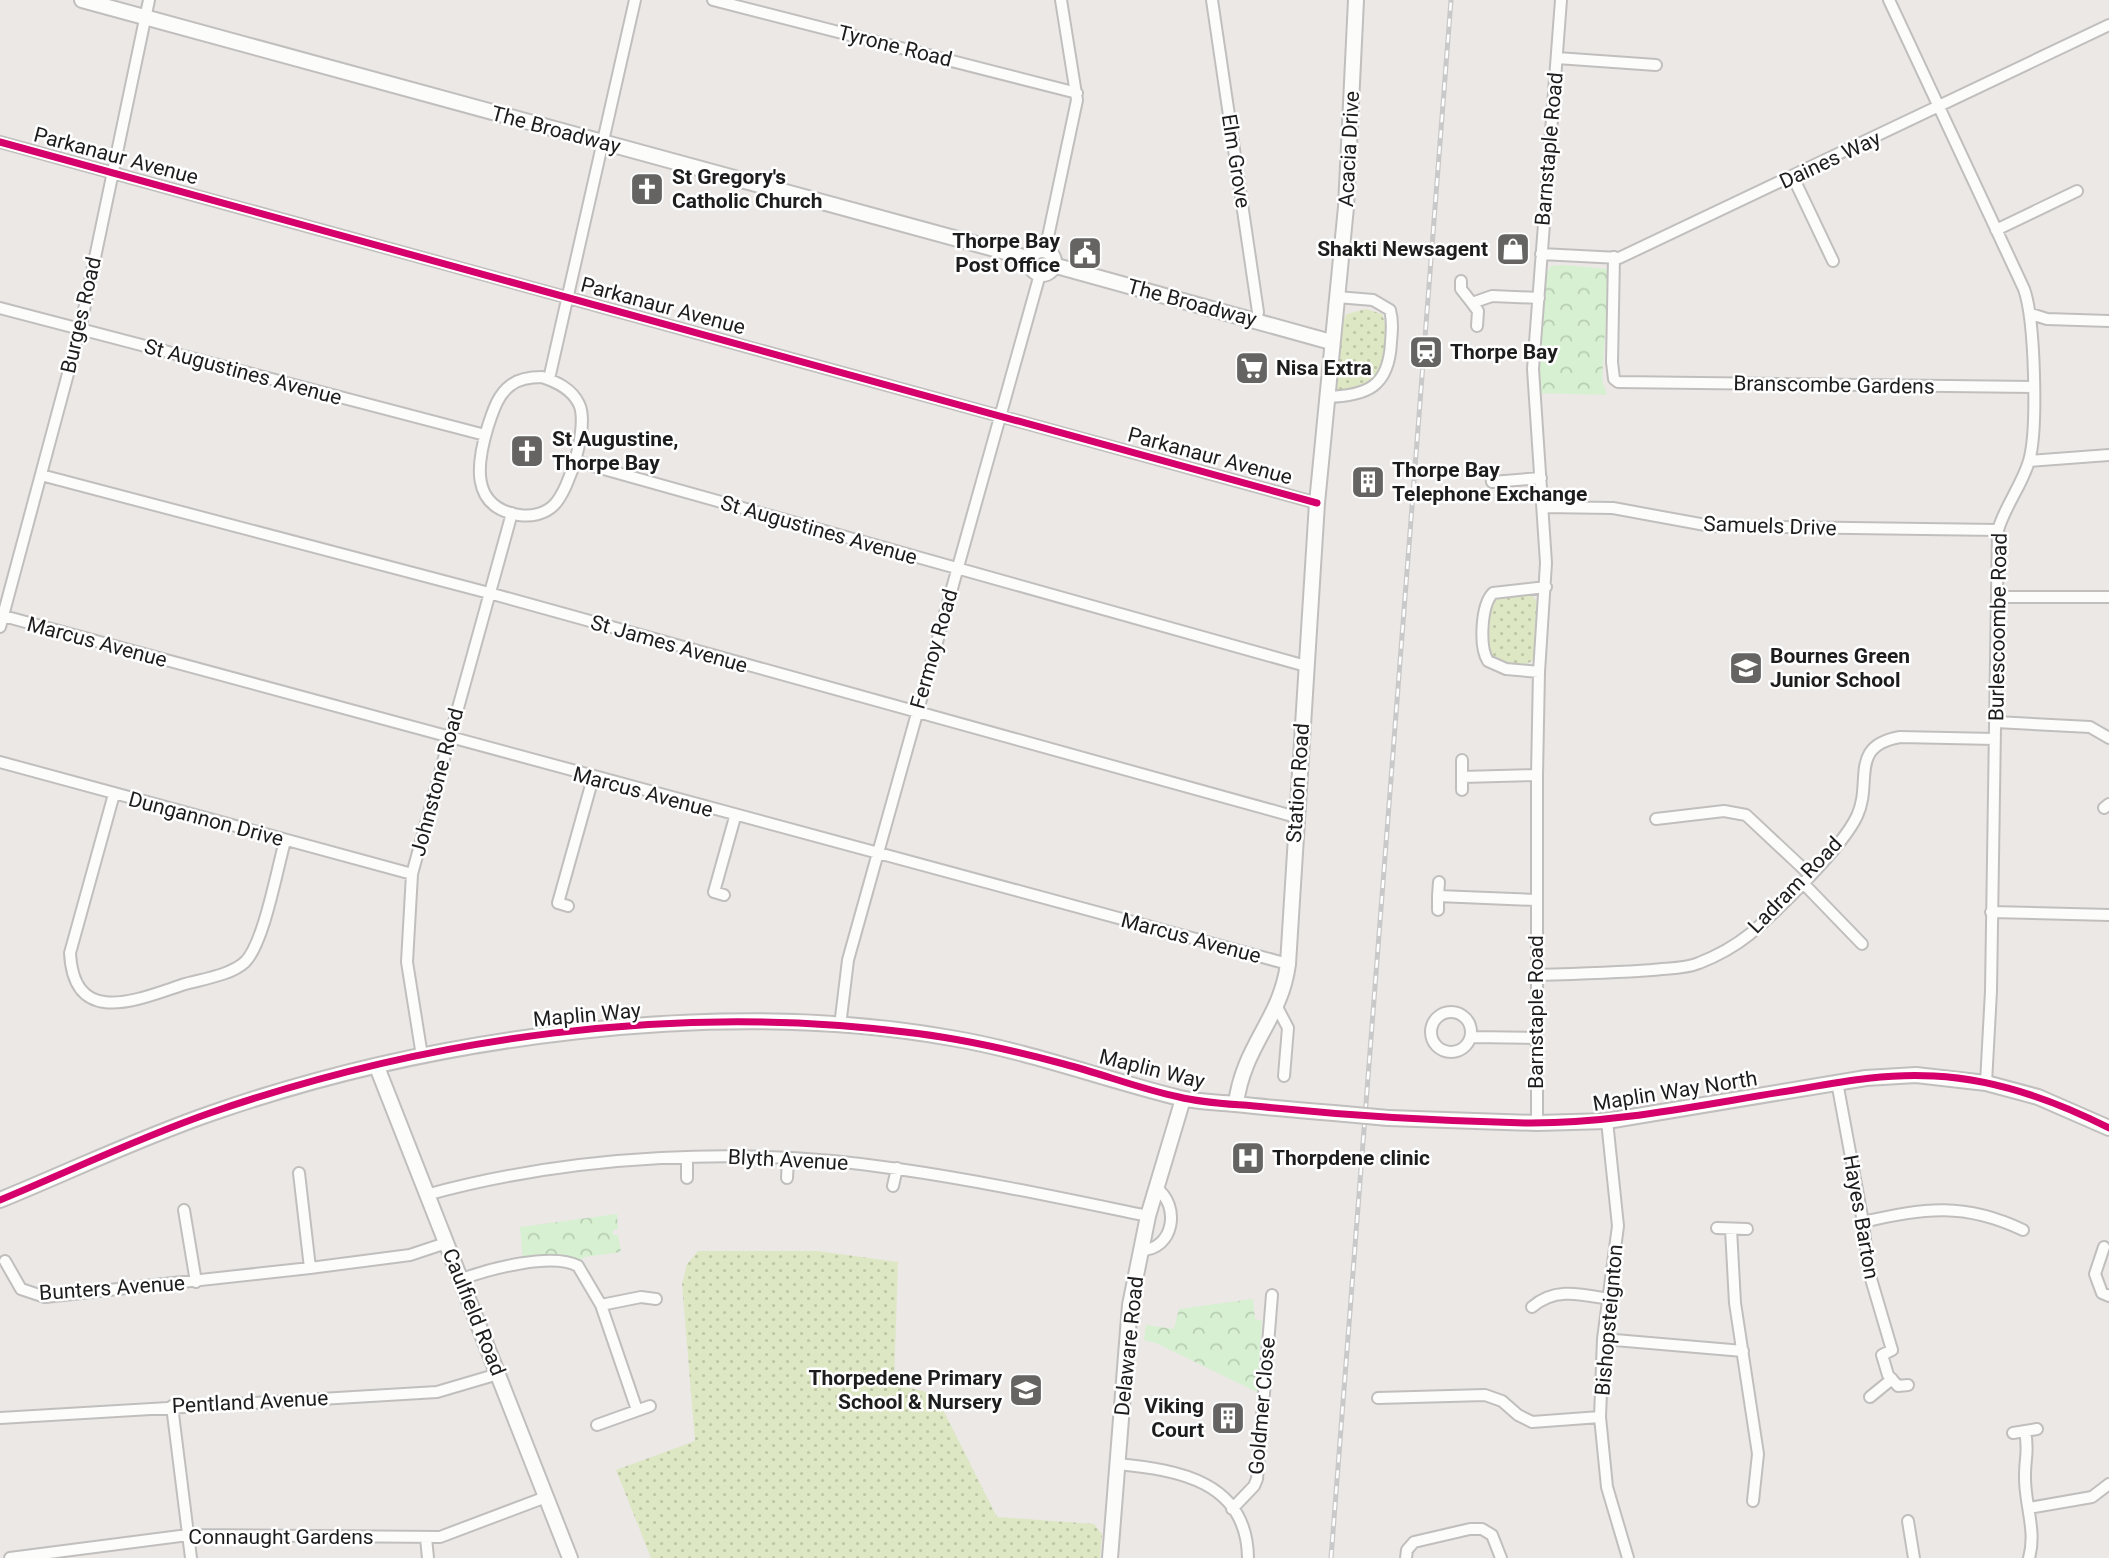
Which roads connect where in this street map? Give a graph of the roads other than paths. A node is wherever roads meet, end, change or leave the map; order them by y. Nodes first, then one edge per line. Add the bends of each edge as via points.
1 (82, 0) edge
2 (149, 0) edge
3 (635, 0) edge
4 (713, 0) edge
5 (1060, 0) edge
6 (1212, 0) edge
7 (1356, 0) edge
8 (1561, 0) edge
9 (1889, 0) edge
10 (145, 17) junction
11 (2109, 25) edge
12 (1556, 58) junction
13 (1656, 65) dead end
14 (1077, 93) junction
15 (1938, 108) junction
16 (0, 142) edge
17 (603, 143) junction
18 (113, 174) junction
19 (1793, 177) junction
20 (2077, 191) dead end
21 (1996, 230) junction
22 (1045, 251) junction
23 (1541, 254) junction
24 (1614, 257) junction
25 (1031, 259) junction
26 (1833, 261) dead end
27 (1053, 265) junction
28 (1040, 274) junction
29 (1461, 281) dead end
30 (1337, 297) junction
31 (569, 298) junction
32 (1539, 298) junction
33 (1472, 303) junction
34 (0, 307) edge
35 (2031, 314) junction
36 (1256, 321) junction
37 (2109, 321) edge
38 (1477, 326) dead end
39 (80, 329) junction
40 (1331, 342) junction
41 (549, 379) junction
42 (2033, 387) junction
43 (1326, 397) junction
44 (1000, 416) junction
45 (485, 435) junction
46 (2109, 455) edge
47 (575, 461) junction
48 (2029, 461) junction
49 (41, 475) junction
50 (1541, 478) junction
51 (1492, 482) dead end
52 (1317, 503) junction
53 (1543, 508) junction
54 (512, 513) junction
55 (1998, 530) junction
56 (1313, 558) joint
57 (956, 569) junction
58 (1546, 587) junction
59 (489, 593) junction
60 (1997, 597) junction
61 (2109, 597) edge
62 (1, 620) edge
63 (1306, 666) junction
64 (1539, 673) junction
65 (916, 713) junction
66 (1996, 722) junction
67 (2109, 738) edge
68 (449, 739) junction
69 (1996, 739) junction
70 (1461, 761) dead end
71 (0, 762) edge
72 (1536, 775) junction
73 (1462, 777) junction
74 (593, 778) junction
75 (1462, 790) dead end
76 (114, 794) junction
77 (735, 817) junction
78 (1296, 817) junction
79 (1656, 819) dead end
80 (285, 841) junction
81 (877, 854) junction
82 (412, 874) junction
83 (1805, 878) junction
84 (1439, 882) dead end
85 (703, 889) dead end
86 (1438, 896) junction
87 (1535, 900) junction
88 (546, 901) dead end
89 (1438, 910) dead end
90 (1991, 912) junction
91 (2109, 915) edge
92 (1862, 944) dead end
93 (1288, 964) junction
94 (1535, 975) junction
95 (1276, 1007) junction
96 (840, 1026) junction
97 (1471, 1037) dead end
98 (1535, 1038) junction
99 (422, 1056) junction
100 (377, 1067) junction
101 (1284, 1076) dead end
102 (1838, 1083) junction
103 (1986, 1083) junction
104 (1184, 1098) junction
105 (1236, 1104) junction
106 (1607, 1121) junction
107 (1537, 1123) junction
108 (2109, 1128) edge
109 (687, 1157) junction
110 (788, 1159) junction
111 (897, 1168) junction
112 (299, 1173) dead end
113 (687, 1178) dead end
114 (787, 1178) dead end
115 (893, 1186) dead end
116 (1156, 1188) junction
117 (426, 1195) junction
118 (0, 1200) edge
119 (184, 1210) dead end
120 (1148, 1216) junction
121 (1863, 1222) junction
122 (1717, 1228) dead end
123 (1731, 1229) junction
124 (1747, 1229) dead end
125 (2023, 1230) dead end
126 (446, 1243) junction
127 (2104, 1247) dead end
128 (1140, 1250) junction
129 (5, 1261) dead end
130 (310, 1268) junction
131 (462, 1279) junction
132 (196, 1282) junction
133 (1272, 1295) dead end
134 (2109, 1296) edge
135 (656, 1299) dead end
136 (1609, 1299) junction
137 (601, 1305) junction
138 (1532, 1307) dead end
139 (1603, 1339) junction
140 (1743, 1351) junction
141 (498, 1374) junction
142 (1892, 1379) junction
143 (1908, 1385) dead end
144 (1870, 1397) dead end
145 (1378, 1398) dead end
146 (172, 1406) junction
147 (650, 1406) dead end
148 (637, 1410) junction
149 (0, 1418) edge
150 (1600, 1418) junction
151 (597, 1425) dead end
152 (2037, 1429) dead end
153 (2025, 1431) junction
154 (2013, 1433) dead end
155 (1118, 1464) junction
156 (2109, 1484) edge
157 (546, 1497) junction
158 (1753, 1501) dead end
159 (1232, 1508) junction
160 (2029, 1508) junction
161 (1908, 1521) dead end
162 (188, 1535) junction
163 (426, 1538) junction
164 (10, 1558) edge
165 (191, 1558) edge
166 (428, 1558) edge
167 (570, 1558) edge
168 (1110, 1558) edge
169 (1248, 1558) edge
170 (1406, 1558) edge
171 (1502, 1558) edge
172 (1628, 1558) edge
173 (1914, 1558) edge
174 (2029, 1558) edge

1 - 10 street, The Broadway
2 - 10 street, Burges Road
3 - 17 street
4 - 14 street, Tyrone Road
5 - 14 street
6 - 36 street, Elm Grove via 1254,277
7 - 30 street, Acacia Drive
8 - 12 street, Barnstaple Road
9 - 15 street, Burlescoombe Road
10 - 17 street, The Broadway
10 - 18 street, Burges Road
11 - 15 street, Daines Way
12 - 13 street
12 - 23 street, Barnstaple Road
14 - 22 street
15 - 19 street, Daines Way
15 - 21 street, Burlescoombe Road
16 - 18 street, Parkanaur Avenue
17 - 25 street, The Broadway
17 - 31 street
18 - 31 street, Parkanaur Avenue
18 - 39 street, Burges Road
19 - 24 street, Daines Way
19 - 26 street
20 - 21 street
21 - 35 street, Burlescoombe Road
22 - 25 street
22 - 27 street via 1052,256
23 - 24 street, Daines Way
23 - 32 street, Barnstaple Road
24 - 42 street, Branscombe Gardens via 1612,372 1618,382
25 - 28 street via 1031,267
27 - 28 street
27 - 36 street, The Broadway
28 - 44 street, Fermoy Road
29 - 33 street via 1461,289
30 - 40 street, Acacia Drive
30 - 43 street via 1373,300 1390,310 1391,353 1375,387 1350,397
31 - 41 street
31 - 44 street, Parkanaur Avenue
32 - 33 street via 1492,296
32 - 50 street, Barnstaple Road via 1533,378
33 - 38 street via 1478,311
34 - 39 street, St Augustines Avenue
35 - 37 street via 2047,319
35 - 42 street, Burlescoombe Road
36 - 40 street, The Broadway
39 - 45 street, St Augustines Avenue
39 - 49 street, Burges Road
40 - 43 street, Acacia Drive
41 - 45 street via 531,377 512,384 499,397
41 - 47 street via 566,388 580,406
42 - 48 street, Burlescoombe Road
43 - 52 street, Acacia Drive
44 - 52 street, Parkanaur Avenue
44 - 57 street, Fermoy Road
45 - 54 street via 479,474 482,490 495,505
46 - 48 street
47 - 54 street via 554,505 530,516
47 - 57 street, St Augustines Avenue
48 - 55 street, Burlescoombe Road
49 - 59 street, St James Avenue
49 - 62 street, Burges Road
50 - 51 street
50 - 53 street, Barnstaple Road
52 - 56 street, Acacia Drive
53 - 55 street, Samuels Drive via 1613,508 1712,526
53 - 58 street, Barnstaple Road
54 - 59 street, Johnstone Road
55 - 60 street, Burlescoombe Road
56 - 63 street, Station Road
57 - 63 street, St Augustines Avenue
57 - 65 street, Fermoy Road
58 - 64 street, Barnstaple Road
58 - 64 street via 1498,591 1486,604 1486,657 1497,666
59 - 65 street, St James Avenue
59 - 68 street, Johnstone Road
60 - 61 street
60 - 66 street, Burlescoombe Road
62 - 68 street, Marcus Avenue
63 - 78 street, Station Road
64 - 72 street, Barnstaple Road
65 - 78 street, St James Avenue
65 - 81 street, Fermoy Road
66 - 67 street via 2090,727
66 - 69 street, Burlescoombe Road
68 - 74 street, Marcus Avenue
68 - 82 street, Johnstone Road
69 - 83 street, Ladram Road via 1900,737 1874,746 1864,766 1857,816
69 - 90 street, Burlescoombe Road
70 - 73 street
71 - 76 street, Dungannon Drive
72 - 73 street
72 - 87 street, Barnstaple Road
73 - 75 street
74 - 77 street, Marcus Avenue
74 - 88 street via 563,905
76 - 80 street, Dungannon Drive
76 - 80 street via 70,953 77,984 100,1002 128,1003 244,963 256,944
77 - 81 street, Marcus Avenue
77 - 85 street via 719,893
78 - 93 street, Station Road
79 - 83 street via 1724,811 1746,815
80 - 82 street, Dungannon Drive
81 - 93 street, Marcus Avenue
81 - 96 street, Fermoy Road via 848,960
82 - 99 street, Johnstone Road via 407,962
83 - 92 street
83 - 94 street, Ladram Road via 1751,932 1696,965 1613,974
84 - 86 street
86 - 87 street
86 - 89 street
87 - 94 street, Barnstaple Road
90 - 91 street
90 - 103 street, Burlescoombe Road
93 - 95 street, Station Road
94 - 98 street, Barnstaple Road
95 - 101 street via 1288,1028
95 - 105 street, Station Road via 1245,1062
96 - 99 street, Maplin Way via 640,1027 529,1038
96 - 104 street, Maplin Way via 953,1038
97 - 98 street
98 - 107 street, Barnstaple Road
99 - 100 street, Maplin Way
100 - 117 street, Caulfield Road
100 - 118 street, Maplin Way via 211,1113 124,1145
102 - 103 street, Maplin Way North via 1916,1075
102 - 106 street, Maplin Way North
102 - 121 street, Hayes Barton
103 - 108 street, Maplin Way North via 2055,1103
104 - 105 street, Maplin Way
104 - 116 street, Delaware Road
105 - 107 street, Maplin Way North, bridge via 1388,1118
106 - 107 street, Maplin Way North
106 - 136 street, Bishopsteignton via 1618,1226
109 - 110 street, Blyth Avenue
109 - 113 street
109 - 117 street, Blyth Avenue via 557,1169
110 - 111 street, Blyth Avenue
110 - 114 street
111 - 115 street
111 - 120 street, Blyth Avenue
112 - 130 street
116 - 120 street, Delaware Road
116 - 128 street via 1168,1199 1172,1215 1167,1237 1150,1250
117 - 126 street, Caulfield Road
119 - 132 street, Bunters Avenue
120 - 128 street, Delaware Road
121 - 125 street via 1949,1209 1994,1216
121 - 142 street, Hayes Barton via 1869,1272 1892,1350 1882,1355
122 - 123 street
123 - 124 street
123 - 140 street
126 - 130 street, Bunters Avenue via 410,1255
126 - 131 street, Caulfield Road
127 - 134 street via 2095,1274 2102,1293
128 - 155 street, Delaware Road via 1129,1306
129 - 132 street, Bunters Avenue via 15,1283 36,1296
130 - 132 street, Bunters Avenue
131 - 137 street via 500,1265 571,1262 584,1273
131 - 141 street, Caulfield Road
133 - 159 street, Goldmer Close via 1265,1313 1257,1479
135 - 137 street via 642,1294
136 - 138 street via 1561,1293
136 - 139 street, Bishopsteignton
137 - 148 street
139 - 140 street
139 - 150 street, Bishopsteignton
140 - 158 street via 1758,1454
141 - 146 street, Pentland Avenue via 437,1392
141 - 157 street, Caulfield Road
142 - 143 street via 1898,1386
142 - 144 street
145 - 150 street via 1485,1395 1532,1422
146 - 149 street, Pentland Avenue
146 - 162 street
147 - 148 street
148 - 151 street
150 - 172 street, Bishopsteignton via 1607,1487
152 - 153 street
153 - 154 street
153 - 160 street
155 - 159 street via 1183,1473 1212,1489
155 - 168 street, Delaware Road
156 - 160 street via 2092,1497
157 - 163 street, Connaught Gardens via 440,1537
157 - 167 street, Caulfield Road
159 - 169 street via 1245,1537
160 - 174 street
161 - 173 street
162 - 163 street, Connaught Gardens
162 - 164 street, Connaught Gardens
162 - 165 street
163 - 166 street
170 - 171 street via 1414,1542 1476,1529 1492,1535

